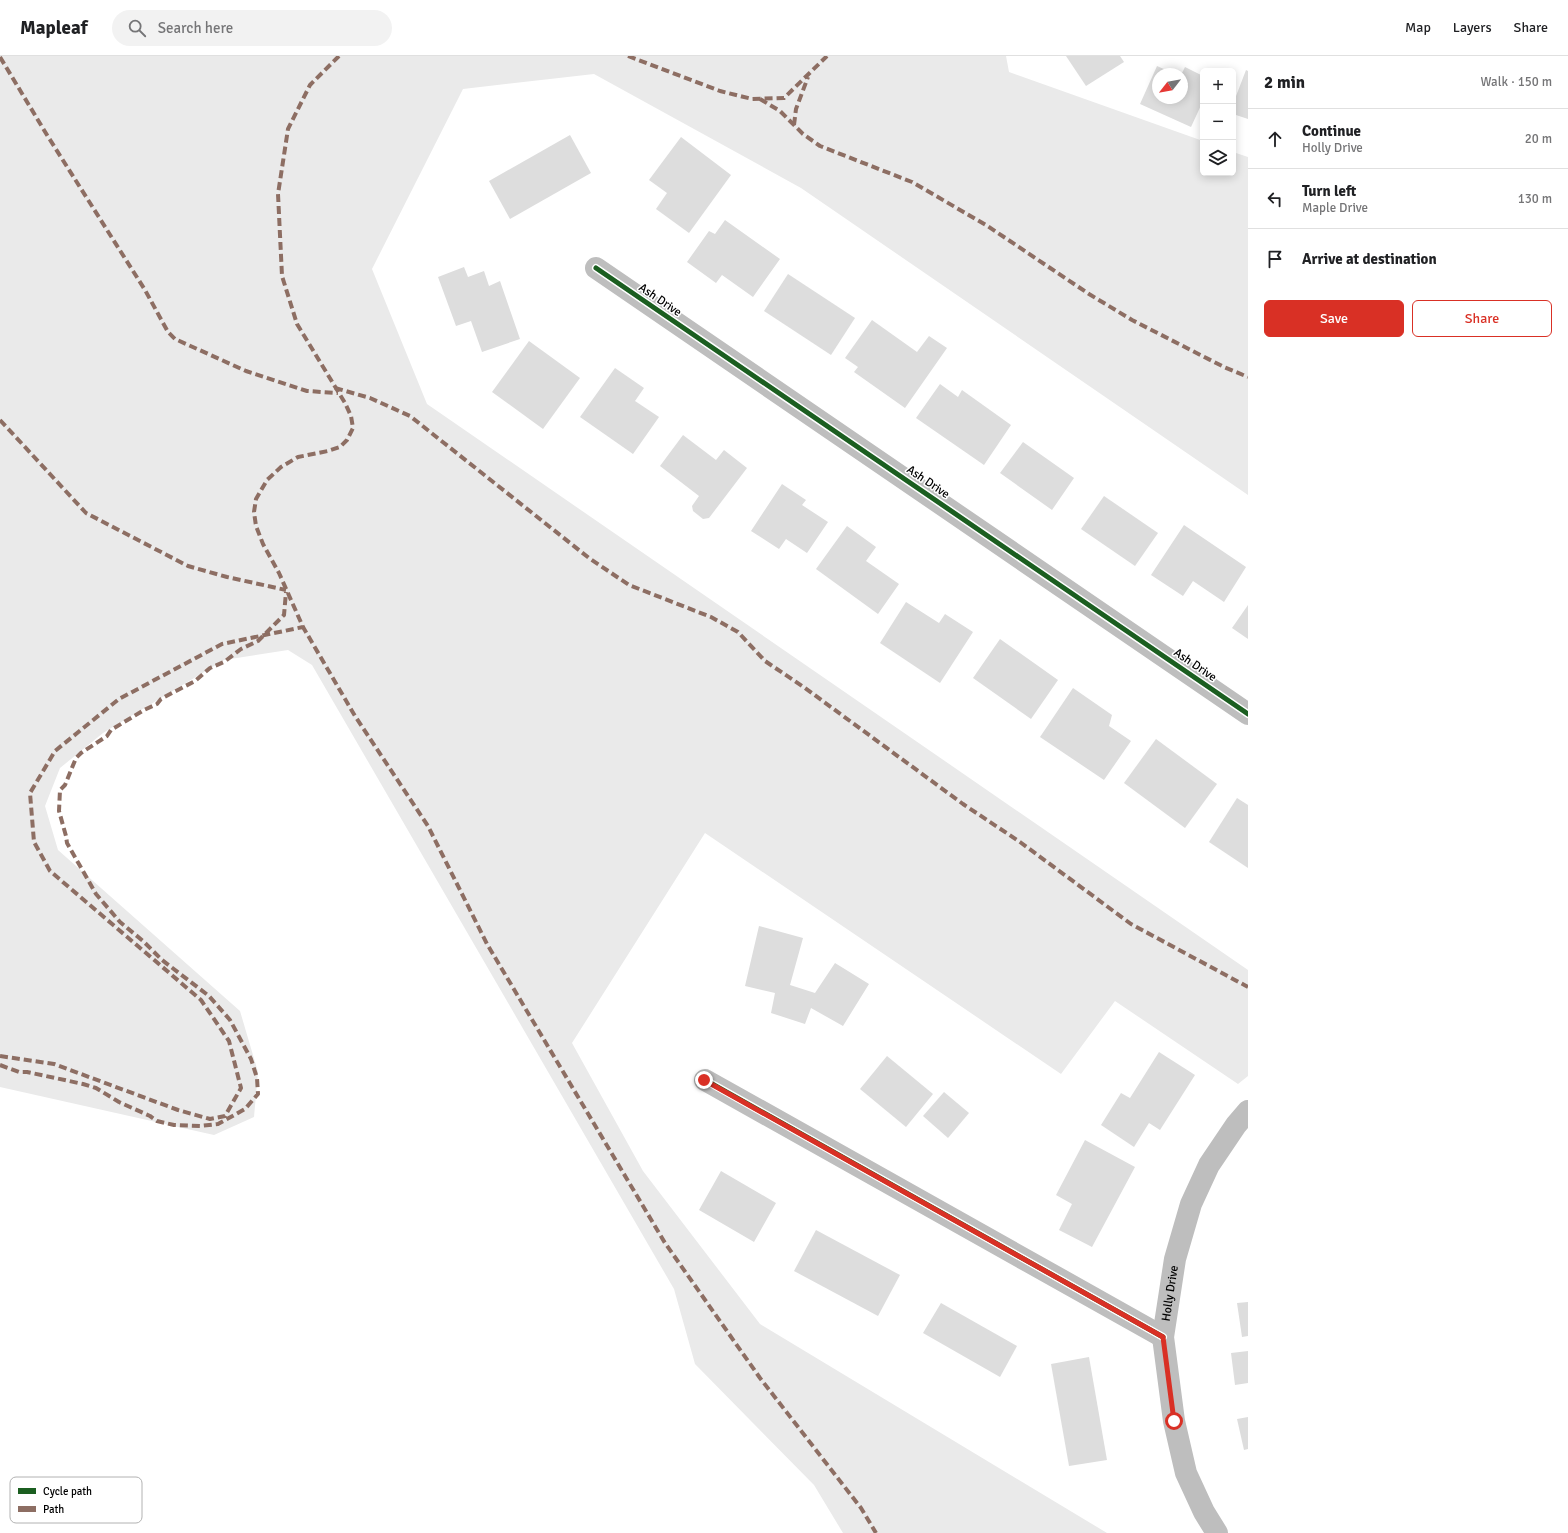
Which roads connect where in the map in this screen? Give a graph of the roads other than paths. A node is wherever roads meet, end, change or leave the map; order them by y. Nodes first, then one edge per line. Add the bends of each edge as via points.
1 (596, 268) dead end
2 (1248, 714) edge
3 (704, 1080) dead end
4 (1248, 1110) edge
5 (1163, 1337) junction
6 (1217, 1533) edge

1 - 2 street, Ash Drive
3 - 5 street
4 - 5 street, Holly Drive via 1209,1165 1191,1204 1175,1259
5 - 6 street, Holly Drive via 1174,1421 1186,1473

